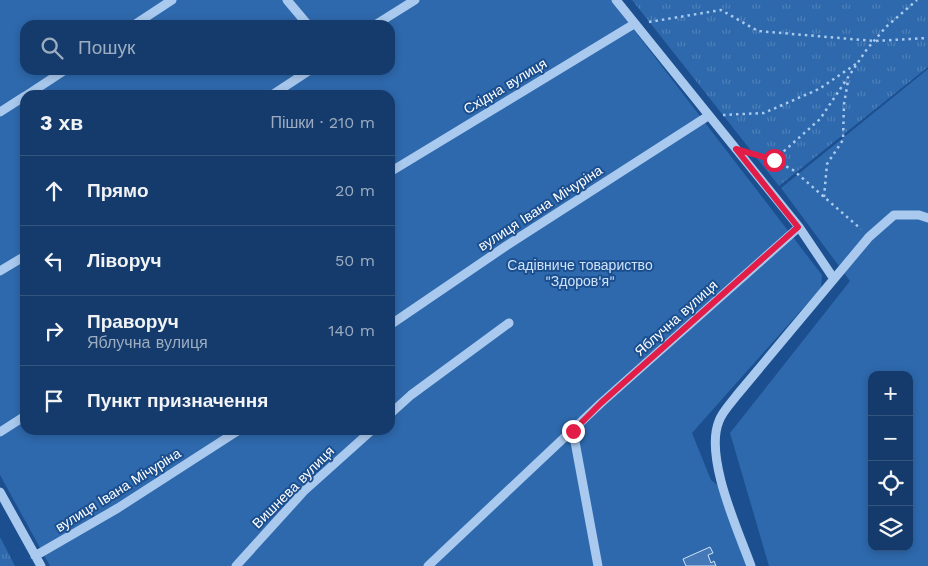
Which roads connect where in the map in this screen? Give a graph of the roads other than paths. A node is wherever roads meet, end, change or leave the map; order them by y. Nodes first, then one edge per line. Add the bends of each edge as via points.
1 (172, 0) edge
2 (287, 0) edge
3 (415, 0) edge
4 (616, 0) edge
5 (142, 20) edge
6 (304, 20) edge
7 (383, 20) edge
8 (634, 24) junction
9 (58, 75) edge
10 (302, 75) edge
11 (35, 90) edge
12 (280, 90) edge
13 (20, 100) edge
14 (0, 112) edge
15 (708, 116) junction
16 (395, 169) edge
17 (928, 218) edge
18 (798, 227) junction
19 (20, 259) edge
20 (0, 271) edge
21 (834, 279) junction
22 (395, 322) edge
23 (509, 323) dead end
24 (395, 409) edge
25 (20, 419) edge
26 (573, 431) junction
27 (0, 432) edge
28 (231, 435) edge
29 (366, 435) edge
30 (0, 492) edge
31 (36, 556) junction
32 (41, 566) edge
33 (236, 566) edge
34 (428, 566) edge
35 (598, 566) edge
36 (751, 566) edge

1 - 5 street
2 - 6 street
3 - 7 street
4 - 8 street
8 - 15 street
8 - 16 street, Східна вулиця
9 - 11 street
10 - 12 street
13 - 14 street
15 - 18 street
15 - 22 street, вулиця Івана Мічуріна
17 - 21 street via 894,215 869,237
18 - 21 street
18 - 26 street, Яблучна вулиця
19 - 20 street
21 - 36 street via 719,420 714,444 718,472
23 - 24 street
25 - 27 street
26 - 34 street, Яблучна вулиця
26 - 35 street
28 - 31 street, вулиця Івана Мічуріна
29 - 33 street, Вишнева вулиця via 304,491
30 - 31 street
31 - 32 street

